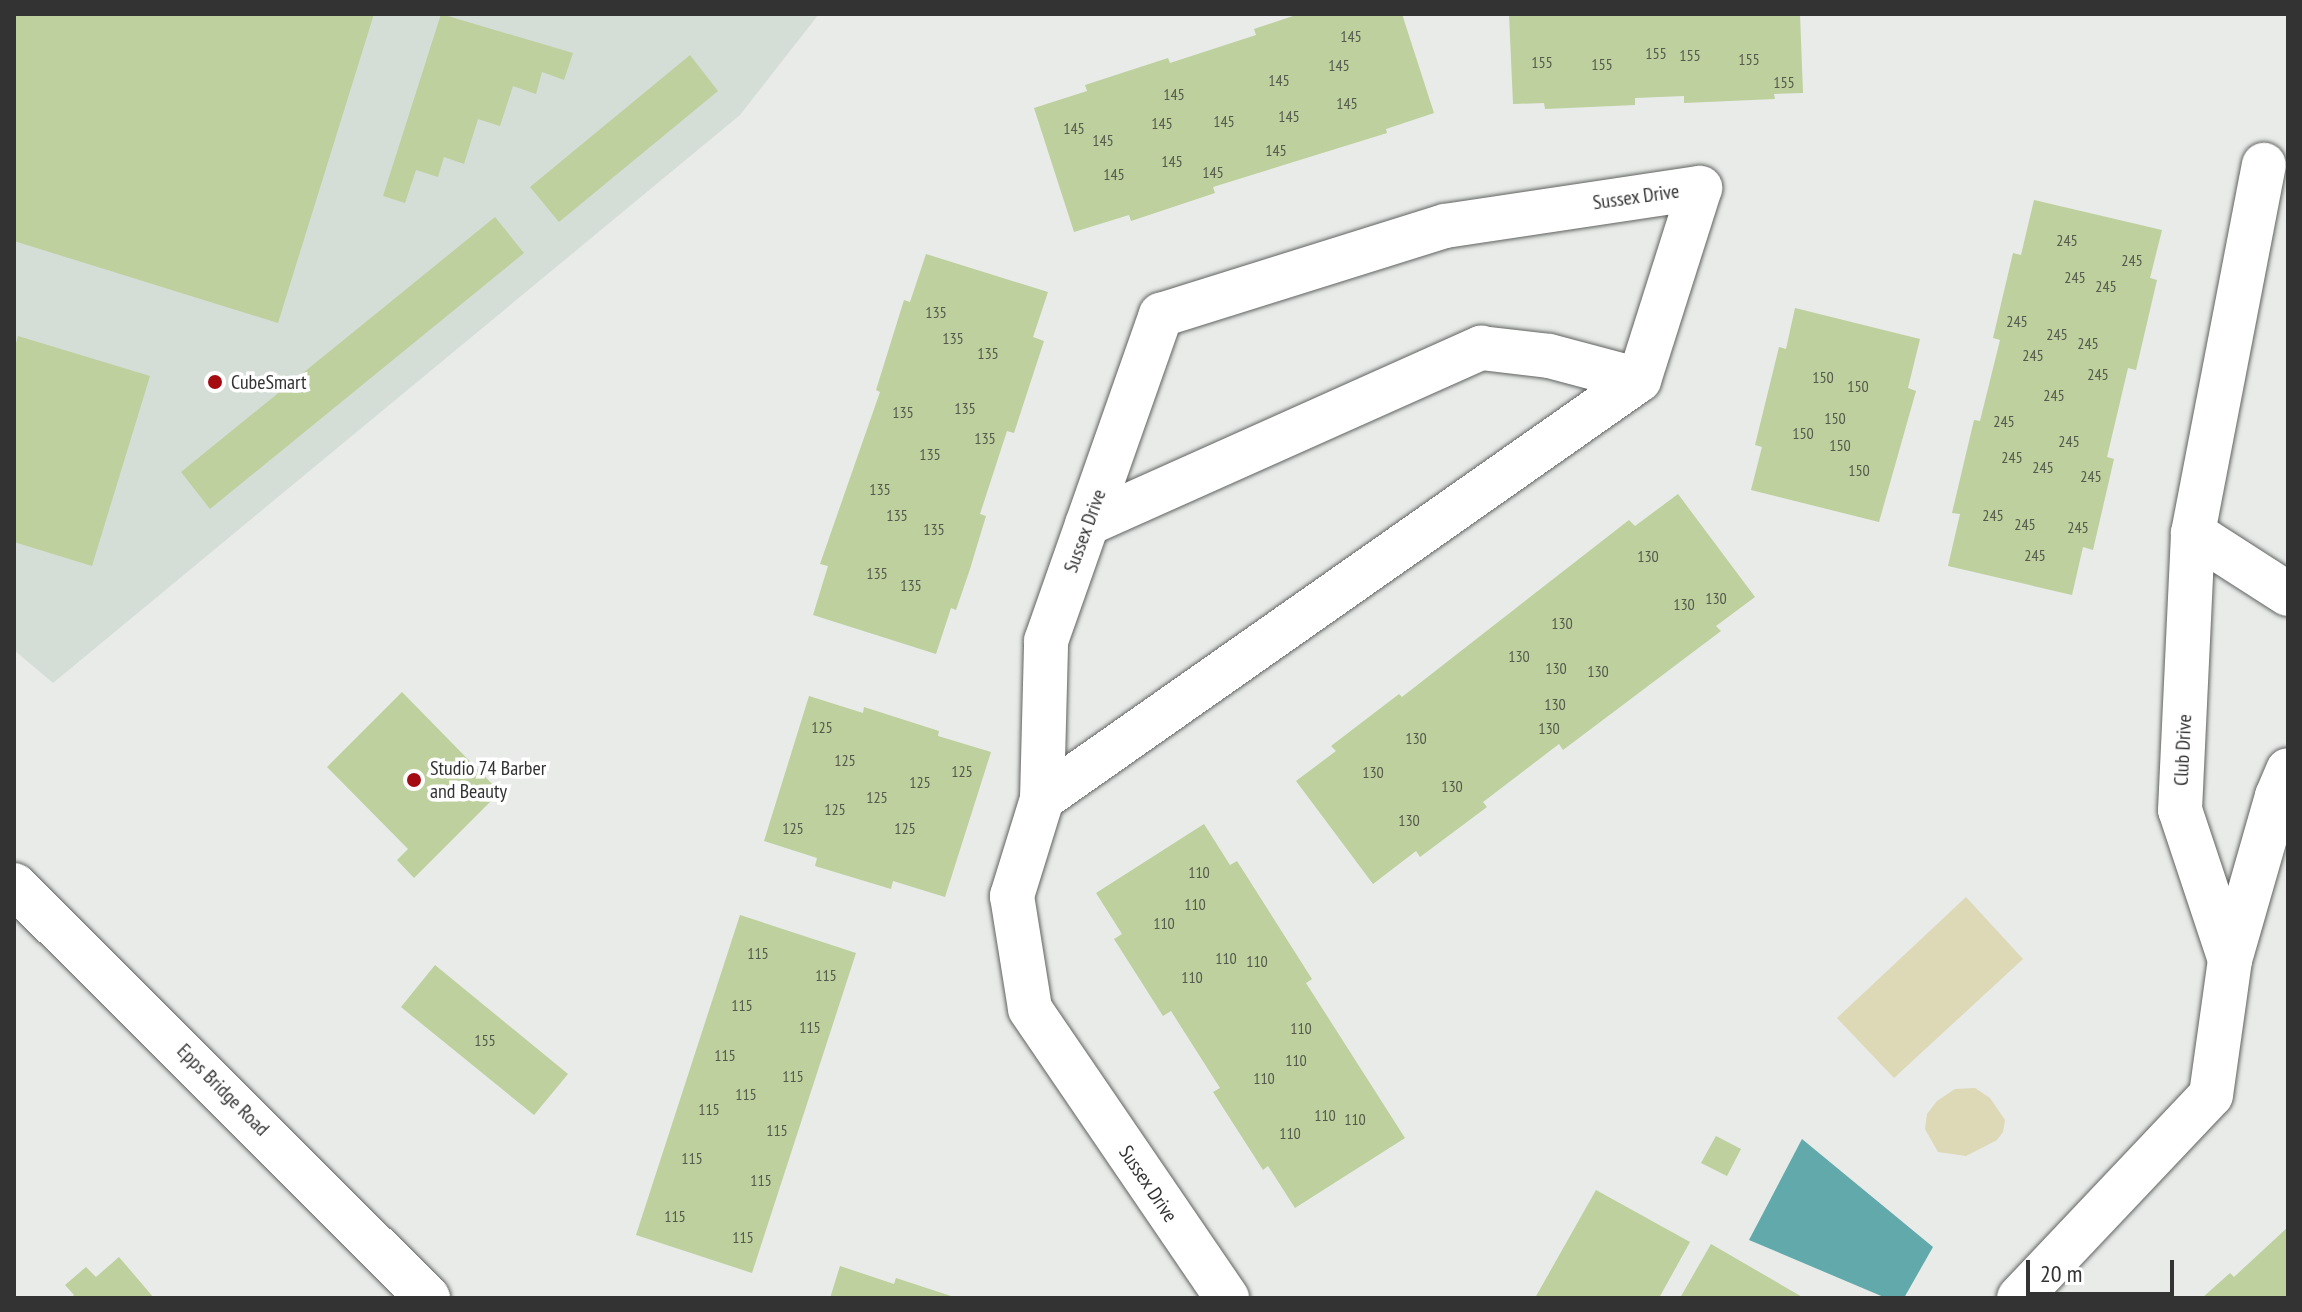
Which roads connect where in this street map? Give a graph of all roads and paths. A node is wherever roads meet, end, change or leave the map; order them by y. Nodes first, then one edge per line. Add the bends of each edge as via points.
1 (2264, 165) dead end
2 (1639, 380) junction
3 (1087, 524) junction
4 (2193, 533) junction
5 (2288, 594) edge
6 (2288, 770) edge
7 (1042, 799) junction
8 (14, 885) edge
9 (2230, 960) junction
10 (1215, 1294) edge
11 (428, 1298) edge
12 (2019, 1298) edge

1 - 4 street, Club Drive
2 - 3 street via 1549,356 1481,348
2 - 3 street, Sussex Drive via 1700,188 1445,226 1161,315
2 - 7 street
3 - 7 street, Sussex Drive via 1046,641
4 - 5 street
4 - 9 street, Club Drive via 2180,810
6 - 9 street, Club Drive
7 - 10 street, Sussex Drive via 1012,896 1030,1009
8 - 11 street, Epps Bridge Road
9 - 12 street, Club Drive via 2211,1095

